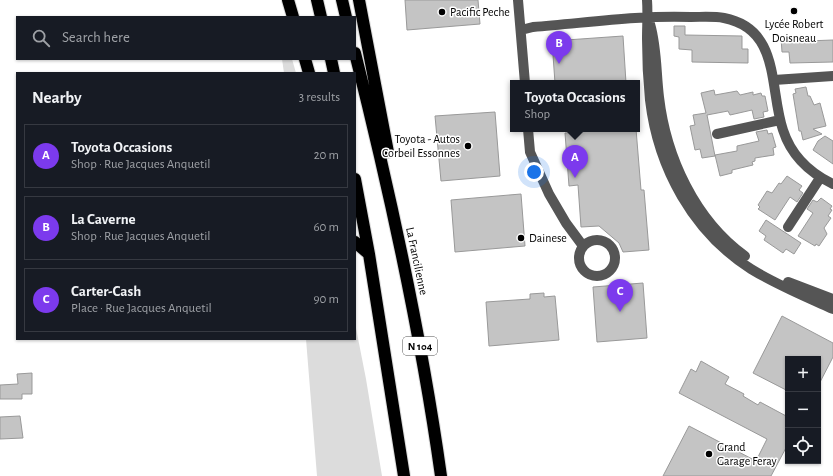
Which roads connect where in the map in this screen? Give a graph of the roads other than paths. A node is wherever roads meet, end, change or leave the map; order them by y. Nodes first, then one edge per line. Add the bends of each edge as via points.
1 (288, 0) edge
2 (317, 0) edge
3 (342, 0) edge
4 (359, 0) edge
5 (518, 0) edge
6 (647, 0) edge
7 (293, 16) edge
8 (321, 16) edge
9 (346, 16) edge
10 (648, 18) junction
11 (521, 30) junction
12 (356, 57) edge
13 (305, 60) edge
14 (331, 60) edge
15 (309, 72) edge
16 (334, 72) edge
17 (833, 76) edge
18 (525, 80) edge
19 (774, 80) junction
20 (780, 120) junction
21 (528, 132) edge
22 (717, 134) dead end
23 (820, 178) junction
24 (356, 184) edge
25 (833, 184) edge
26 (393, 218) junction
27 (788, 227) dead end
28 (356, 243) edge
29 (583, 246) dead end
30 (369, 254) junction
31 (833, 299) edge
32 (833, 309) edge
33 (404, 476) edge
34 (441, 476) edge

1 - 7 highway
2 - 8 highway
3 - 9 highway
4 - 26 highway via 398,198
5 - 11 street
6 - 10 street
10 - 11 street
10 - 19 street via 711,17 737,22 756,34 762,43 768,55
10 - 31 street via 654,38 665,137 684,181 704,214 724,239 755,263 789,282
10 - 32 street via 648,76 653,122 663,158 678,192 697,219 734,257 767,278
11 - 18 street
12 - 26 highway, La Francilienne / N 104 via 382,159
13 - 15 highway
14 - 16 highway
17 - 19 street
19 - 20 street
20 - 22 street
20 - 23 street via 794,153
21 - 29 street via 530,152 549,194
23 - 25 street
23 - 27 street
24 - 30 highway, N 104
26 - 34 highway, La Francilienne / N 104 via 428,387
28 - 30 highway
30 - 33 highway, N 104

